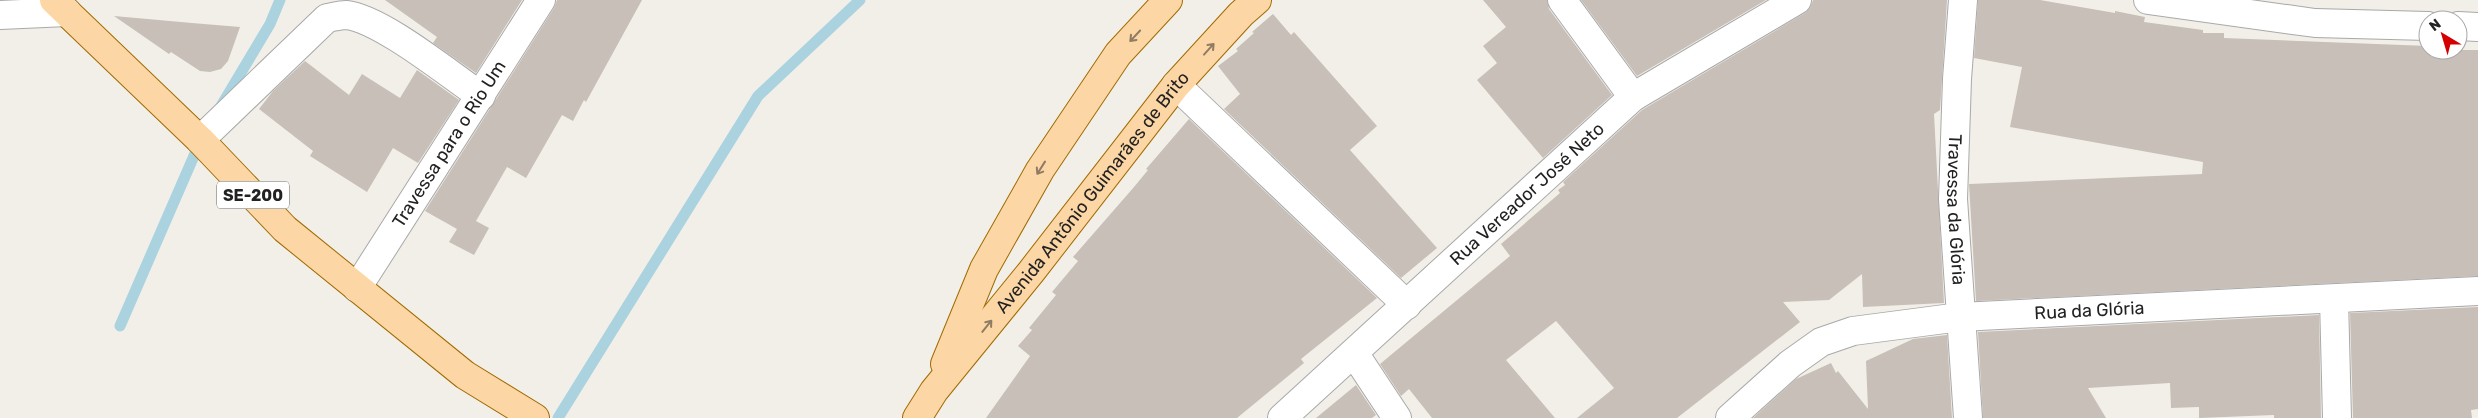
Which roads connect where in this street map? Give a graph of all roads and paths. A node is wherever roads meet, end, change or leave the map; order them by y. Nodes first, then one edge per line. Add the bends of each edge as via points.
1 (541, 0) edge
2 (1168, 0) edge
3 (1257, 0) edge
4 (1562, 0) edge
5 (1797, 0) edge
6 (1963, 0) edge
7 (2148, 0) edge
8 (60, 6) edge
9 (0, 15) edge
10 (2418, 26) edge
11 (1176, 85) junction
12 (481, 96) junction
13 (1633, 97) junction
14 (200, 140) junction
15 (357, 288) junction
16 (2478, 290) edge
17 (2334, 299) junction
18 (1407, 305) junction
19 (1960, 317) junction
20 (1354, 353) junction
21 (934, 391) junction
22 (535, 418) edge
23 (917, 418) edge
24 (1282, 418) edge
25 (1397, 418) edge
26 (1730, 418) edge
27 (1968, 418) edge
28 (2337, 418) edge

1 - 12 street, Travessa para o Rio Um
2 -> 21 main road, Avenida Antônio Guimarães de Brito via 1118,54 1040,170 984,269
11 -> 3 main road, Avenida Antônio Guimarães de Brito
4 - 13 street
5 - 13 street, Rua Vereador José Neto
6 - 19 street, Travessa da Glória via 1953,199
7 - 10 street via 2315,22
8 - 9 street
8 - 14 main road, SE-200
11 - 18 street
21 -> 11 main road, Avenida Antônio Guimarães de Brito via 1038,264
12 - 14 street via 386,30 346,15 327,18
12 - 15 street, Travessa para o Rio Um
13 - 18 street, Rua Vereador José Neto
14 - 15 main road, SE-200 via 285,229
15 - 22 main road, SE-200 via 465,375
16 - 17 street, Rua da Glória
17 - 19 street, Rua da Glória
17 - 28 street
18 - 20 street, Rua Vereador José Neto
19 - 26 street, Rua da Glória via 1853,331 1821,342 1790,364
19 - 27 street, Travessa da Glória
20 - 24 street, Rua Vereador José Neto
20 - 25 street
21 - 23 main road, Avenida Antônio Guimarães de Brito

